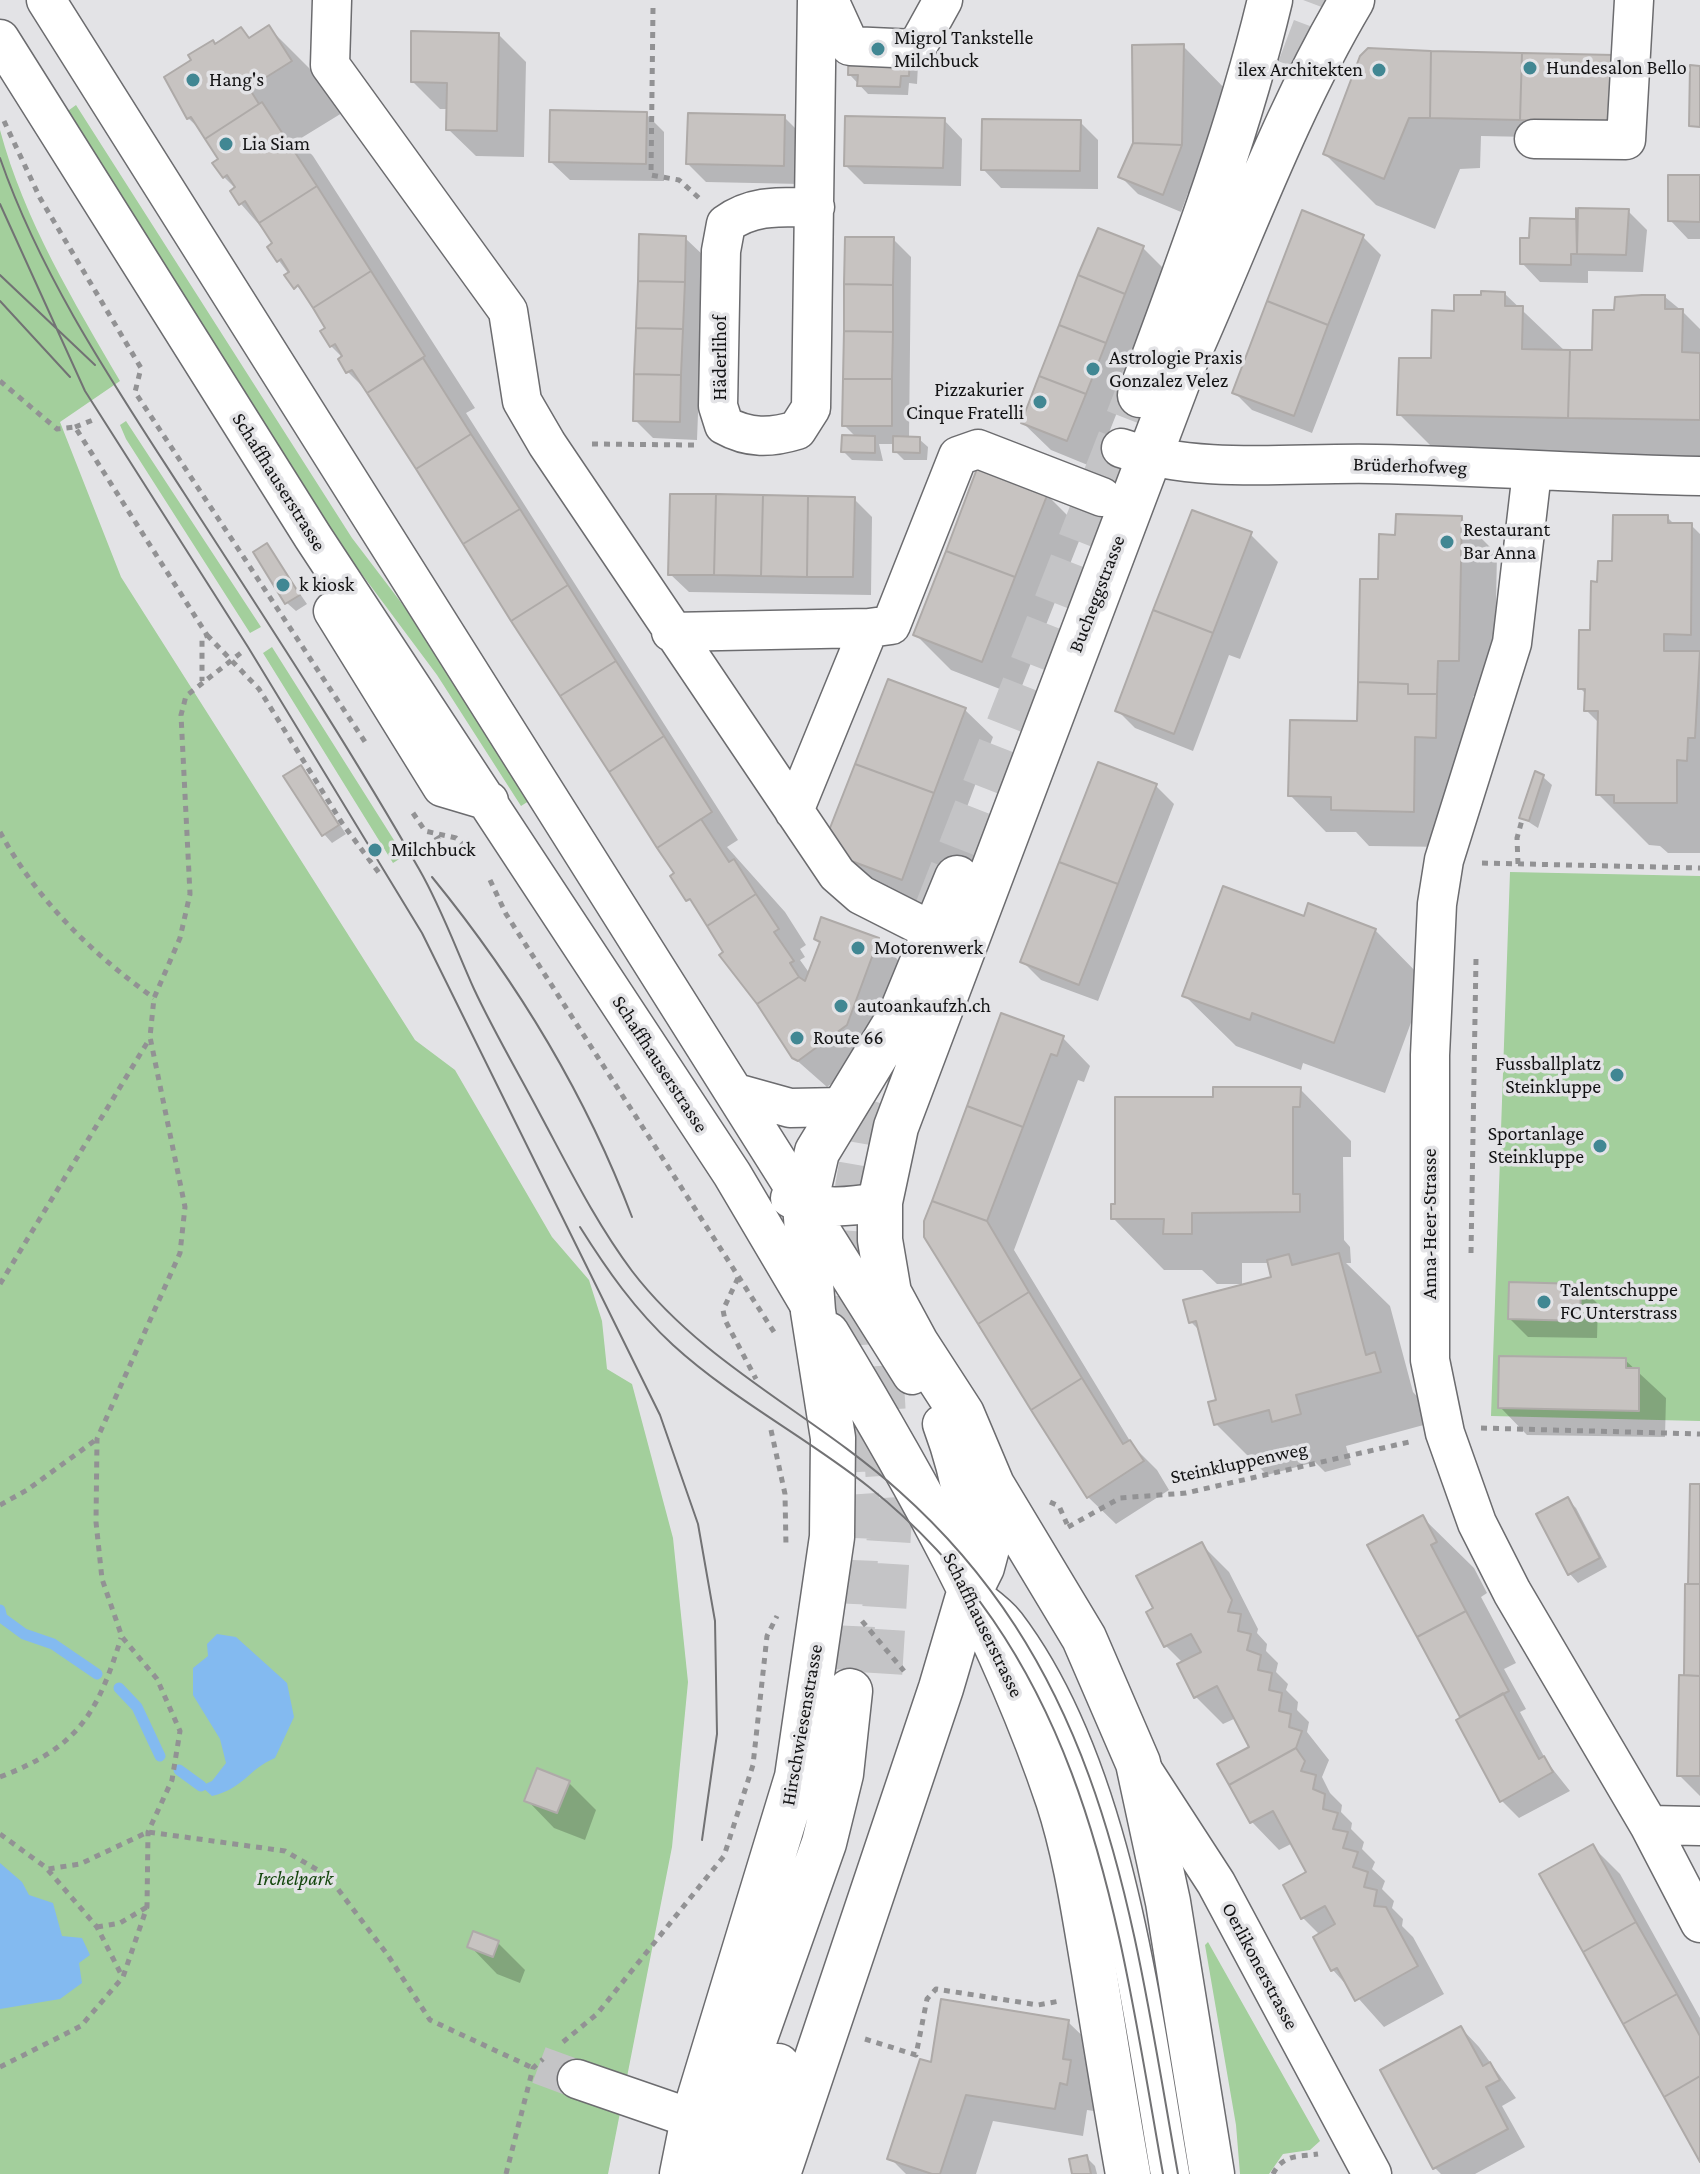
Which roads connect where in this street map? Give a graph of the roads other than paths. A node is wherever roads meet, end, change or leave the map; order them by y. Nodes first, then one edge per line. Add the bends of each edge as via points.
1 (46, 0) edge
2 (332, 0) edge
3 (817, 0) edge
4 (829, 0) edge
5 (943, 0) edge
6 (1270, 0) edge
7 (1352, 0) edge
8 (1634, 0) edge
9 (0, 39) edge
10 (1534, 139) dead end
11 (815, 207) junction
12 (1135, 452) junction
13 (1532, 472) junction
14 (1700, 476) edge
15 (1102, 497) junction
16 (869, 628) junction
17 (671, 632) junction
18 (794, 811) junction
19 (936, 933) junction
20 (736, 1093) junction
21 (843, 1107) junction
22 (732, 1174) junction
23 (880, 1202) junction
24 (805, 1204) junction
25 (813, 1311) junction
26 (942, 1424) junction
27 (992, 1485) junction
28 (969, 1593) junction
29 (1138, 1763) junction
30 (1649, 1825) junction
31 (1700, 1826) edge
32 (1700, 1923) edge
33 (577, 2079) tunnel mouth
34 (693, 2119) junction
35 (682, 2174) edge
36 (707, 2174) edge
37 (743, 2174) edge
38 (778, 2174) edge
39 (1128, 2174) edge
40 (1170, 2174) edge
41 (1212, 2174) edge
42 (1372, 2174) edge

1 - 20 street
2 - 17 street via 330,65 508,311 522,401
3 - 11 street, Häderlihof
4 - 5 street via 850,46 916,49
6 - 12 main road, Bucheggstrasse
7 - 12 main road, Bucheggstrasse via 1299,94 1187,357
8 - 10 street via 1626,140
9 - 22 street, Schaffhauserstrasse via 313,537
11 - 11 street, Häderlihof via 811,408 797,430 773,437 740,434 724,425 718,406 726,224 764,207
12 - 13 street, Brüderhofweg via 1263,466 1403,464
12 - 15 main road, Bucheggstrasse
12 - 23 main road, Bucheggstrasse via 896,1127
13 - 14 street, Brüderhofweg
13 - 30 street, Anna-Heer-Strasse via 1512,643 1444,860 1437,904 1430,1360 1445,1433 1477,1523
15 - 16 street via 978,449 958,456 891,625
15 - 19 main road, Bucheggstrasse
16 - 17 street
16 - 18 street
17 - 18 street
18 - 19 street via 837,874 861,895
19 - 21 main road, Bucheggstrasse via 901,1014
20 - 21 street via 790,1108
20 - 24 street
21 - 24 main road, Bucheggstrasse via 817,1152
22 - 24 street
22 - 25 street, Schaffhauserstrasse
23 - 24 street via 845,1208
23 - 27 main road via 889,1293 962,1414
24 - 25 main road, Bucheggstrasse
24 - 26 street
25 - 28 main road, Schaffhauserstrasse via 874,1412
25 - 34 main road, Hirschwiesenstrasse via 833,1438 832,1537 797,1777
26 - 27 street
26 - 28 street via 966,1501
27 - 28 main road via 993,1526
27 - 29 main road via 1084,1638
28 - 38 main road
28 - 39 main road, Schaffhauserstrasse via 1014,1686 1062,1815 1082,1894
28 - 40 street via 1005,1623 1033,1668 1085,1781 1118,1888
29 - 41 main road via 1168,1902
29 - 42 street, Oerlikonerstrasse via 1216,1883
30 - 31 street
30 - 32 street, Anna-Heer-Strasse
33 - 34 street
34 - 35 main road, Hirschwiesenstrasse
36 - 37 main road via 824,1843 841,1774 881,1687 850,1850

